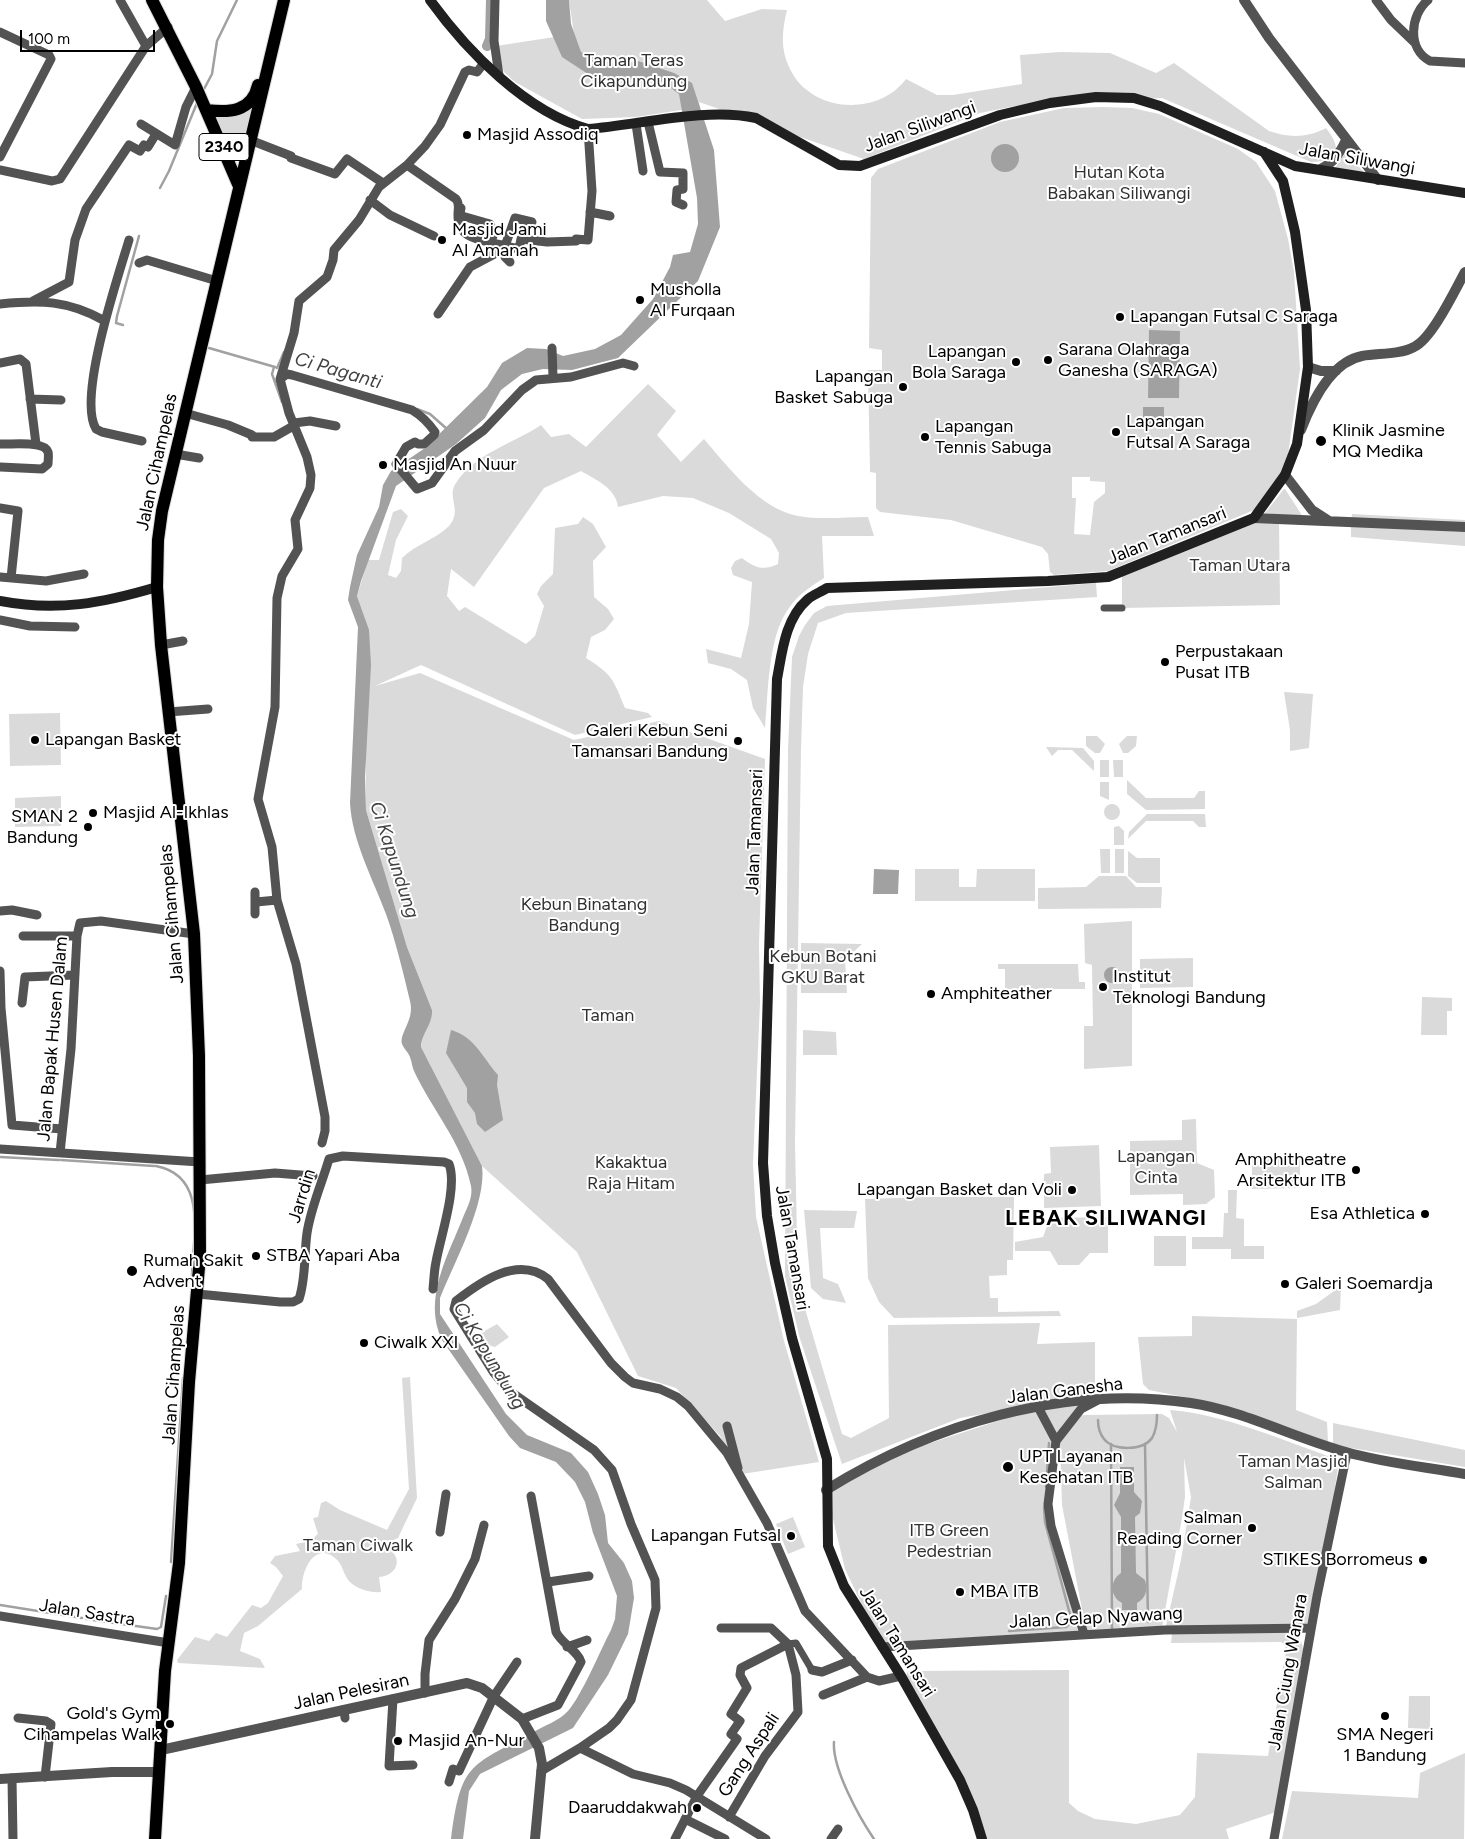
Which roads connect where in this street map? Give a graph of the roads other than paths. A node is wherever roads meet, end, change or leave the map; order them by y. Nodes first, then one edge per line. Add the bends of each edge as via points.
1 (120, 0) edge
2 (152, 0) edge
3 (277, 0) edge
4 (284, 0) edge
5 (430, 0) edge
6 (495, 0) edge
7 (1244, 0) edge
8 (1376, 0) edge
9 (1428, 0) edge
10 (168, 28) junction
11 (0, 32) edge
12 (1416, 43) junction
13 (146, 46) junction
14 (484, 63) junction
15 (1465, 63) edge
16 (499, 75) junction
17 (197, 88) junction
18 (205, 106) junction
19 (648, 122) junction
20 (141, 124) dead end
21 (636, 124) junction
22 (588, 129) junction
23 (156, 134) junction
24 (250, 140) junction
25 (1346, 140) junction
26 (1264, 152) junction
27 (0, 157) edge
28 (408, 165) junction
29 (1295, 166) junction
30 (1321, 169) junction
31 (0, 170) edge
32 (643, 171) dead end
33 (1378, 180) junction
34 (381, 182) junction
35 (1283, 182) junction
36 (239, 186) junction
37 (1465, 193) edge
38 (370, 200) junction
39 (461, 204) dead end
40 (683, 205) dead end
41 (590, 212) junction
42 (610, 216) dead end
43 (532, 222) dead end
44 (434, 236) dead end
45 (129, 240) dead end
46 (491, 242) junction
47 (503, 247) junction
48 (510, 262) dead end
49 (139, 263) dead end
50 (1465, 272) edge
51 (217, 280) junction
52 (33, 301) junction
53 (0, 304) edge
54 (438, 314) dead end
55 (105, 321) junction
56 (552, 349) dead end
57 (0, 363) edge
58 (634, 366) dead end
59 (1308, 367) junction
60 (1336, 371) junction
61 (282, 372) junction
62 (553, 374) junction
63 (30, 399) junction
64 (61, 400) dead end
65 (185, 413) junction
66 (293, 425) junction
67 (336, 426) dead end
68 (142, 441) dead end
69 (0, 444) edge
70 (36, 444) junction
71 (1296, 444) junction
72 (175, 454) junction
73 (199, 458) dead end
74 (0, 467) edge
75 (1285, 475) junction
76 (0, 508) edge
77 (1254, 518) junction
78 (1330, 522) junction
79 (1465, 527) edge
80 (84, 574) dead end
81 (0, 577) edge
82 (12, 578) junction
83 (157, 587) junction
84 (0, 602) edge
85 (1104, 608) dead end
86 (1122, 608) dead end
87 (0, 623) edge
88 (75, 627) dead end
89 (183, 641) dead end
90 (161, 645) junction
91 (208, 709) dead end
92 (168, 712) junction
93 (255, 892) dead end
94 (277, 900) junction
95 (256, 902) junction
96 (0, 911) edge
97 (255, 914) dead end
98 (37, 915) dead end
99 (194, 934) junction
100 (23, 936) dead end
101 (77, 936) junction
102 (0, 971) edge
103 (75, 975) junction
104 (22, 1003) dead end
105 (62, 1129) junction
106 (322, 1144) dead end
107 (0, 1149) edge
108 (60, 1153) junction
109 (200, 1162) junction
110 (313, 1176) dead end
111 (200, 1180) junction
112 (433, 1290) dead end
113 (198, 1294) junction
114 (1098, 1400) junction
115 (1038, 1407) junction
116 (727, 1426) dead end
117 (1056, 1441) junction
118 (1347, 1453) junction
119 (738, 1473) junction
120 (1465, 1474) edge
121 (826, 1490) junction
122 (446, 1494) dead end
123 (531, 1496) dead end
124 (484, 1525) dead end
125 (440, 1532) dead end
126 (589, 1576) dead end
127 (548, 1582) junction
128 (0, 1616) edge
129 (721, 1628) dead end
130 (1311, 1628) junction
131 (1084, 1634) junction
132 (587, 1640) dead end
133 (168, 1643) junction
134 (788, 1644) junction
135 (567, 1647) junction
136 (882, 1647) junction
137 (852, 1660) junction
138 (517, 1662) dead end
139 (812, 1670) joint
140 (867, 1676) junction
141 (901, 1676) junction
142 (425, 1692) junction
143 (823, 1695) dead end
144 (494, 1696) junction
145 (393, 1699) junction
146 (18, 1718) dead end
147 (522, 1719) junction
148 (580, 1748) junction
149 (161, 1750) junction
150 (413, 1765) dead end
151 (541, 1771) junction
152 (160, 1772) junction
153 (45, 1777) junction
154 (12, 1778) junction
155 (0, 1779) edge
156 (449, 1782) dead end
157 (697, 1796) junction
158 (729, 1817) junction
159 (685, 1819) junction
160 (838, 1829) dead end
161 (13, 1839) edge
162 (154, 1839) edge
163 (535, 1839) edge
164 (674, 1839) edge
165 (725, 1839) edge
166 (766, 1839) edge
167 (831, 1839) edge
168 (982, 1839) edge
169 (1274, 1839) edge

1 - 13 street
2 - 10 main road, 2340
3 - 18 main road via 256,94 244,107 233,111
4 - 24 main road, Jalan Cihampelas
5 - 14 main road, Jalan Siliwangi
6 - 16 street via 494,41
7 - 25 street
8 - 12 street via 1391,20
9 - 12 street via 1415,19
10 - 13 street
10 - 17 main road, 2340
11 - 27 street via 49,55 51,59
12 - 15 street via 1430,62
13 - 31 street via 60,179 52,181
14 - 16 main road, Jalan Siliwangi
14 - 28 street via 477,72 464,72 440,125
16 - 22 main road, Jalan Siliwangi via 541,110
17 - 18 main road, 2340
17 - 23 street via 186,107 175,145
18 - 36 main road, 2340
19 - 21 main road, Jalan Siliwangi
19 - 26 main road, Jalan Siliwangi via 733,114 756,118 832,161 850,167 901,152 1000,115 1050,103 1096,97 1134,98 1160,106
19 - 40 street via 660,172 683,173 682,189 677,190 676,202
20 - 23 street
21 - 22 main road, Jalan Siliwangi
21 - 32 street
22 - 41 street via 592,191
23 - 52 street via 148,147 144,145 140,151 129,145 86,209 75,240 69,282
24 - 34 street via 335,174 347,159
24 - 36 main road, Jalan Cihampelas
25 - 30 street via 1338,156
25 - 33 street
26 - 29 main road, Jalan Siliwangi
26 - 35 main road, Jalan Tamansari
28 - 34 street
28 - 46 street via 459,202 458,224 464,234
29 - 30 main road, Jalan Siliwangi
29 - 35 main road
30 - 33 main road, Jalan Siliwangi
33 - 37 main road, Jalan Siliwangi
34 - 38 street
35 - 59 main road, Jalan Tamansari via 1299,252
36 - 51 main road, Jalan Cihampelas
38 - 44 street via 390,215
38 - 61 street via 359,220 334,250 334,260 326,277 299,301
39 - 46 street via 462,216 490,224 494,233
41 - 42 street
41 - 47 street via 588,240 521,239 519,249
43 - 47 street via 515,218
45 - 55 street
46 - 47 street
47 - 48 street
47 - 54 street via 470,267
49 - 51 street via 147,260
50 - 60 street via 1443,312 1420,343 1405,350 1359,357
51 - 65 main road, Jalan Cihampelas
52 - 53 street
52 - 55 street via 67,306
55 - 68 street via 95,369 93,424 102,432
56 - 62 street
57 - 63 street via 25,362
58 - 62 street via 623,363 571,377
59 - 60 street
59 - 71 main road, Jalan Tamansari
60 - 71 street via 1308,412
61 - 62 street via 413,407 435,432 424,444 415,442 399,456 396,466 417,489 432,483 455,451 496,418 522,390
61 - 66 street via 285,403
63 - 64 street
63 - 70 street
65 - 66 street via 228,425 252,437 274,437
65 - 72 main road, Jalan Cihampelas
66 - 67 street via 310,421
66 - 94 street via 308,457 310,488 295,520 298,549 282,576 277,598 274,707 258,799 272,847
69 - 70 street
70 - 74 street via 48,451 45,468
71 - 75 main road, Jalan Tamansari
72 - 73 street
72 - 83 main road, Jalan Cihampelas via 160,520
75 - 77 main road, Jalan Tamansari
75 - 78 street via 1312,510
76 - 82 street via 18,510
77 - 78 street
77 - 121 main road, Jalan Tamansari via 1108,577 1048,582 827,588 808,598 797,610 783,644 777,679 763,1163 775,1263 792,1338 827,1459
78 - 79 street
80 - 82 street via 46,581
81 - 82 street
83 - 84 main road via 123,597 65,607
83 - 90 main road, Jalan Cihampelas
85 - 86 street
87 - 88 street
89 - 90 street
90 - 92 main road, Jalan Cihampelas
91 - 92 street
92 - 99 main road, Jalan Cihampelas
93 - 95 street
94 - 95 street
94 - 106 street via 296,964 325,1117
95 - 97 street
96 - 98 street
99 - 101 street, Jalan Bapak Husen Dalam via 101,921 80,923
99 - 109 main road, Jalan Cihampelas
100 - 101 street
101 - 103 street, Jalan Bapak Husen Dalam
102 - 105 street via 12,1125
103 - 104 street via 25,977
103 - 105 street, Jalan Bapak Husen Dalam
105 - 108 street, Jalan Bapak Husen Dalam
107 - 108 street
108 - 109 street
109 - 111 main road, Jalan Cihampelas
110 - 111 street via 275,1173
111 - 113 main road, Jalan Cihampelas
112 - 113 street, Jarrdin via 436,1262 446,1225 451,1175 449,1164 343,1156 329,1159 320,1184 307,1232 299,1299 280,1302
113 - 133 main road, Jalan Cihampelas via 189,1382 179,1563
114 - 115 street, Jalan Ganesha
114 - 117 street via 1081,1409
114 - 118 street, Jalan Ganesha via 1146,1399 1191,1403 1247,1418
115 - 117 street
115 - 121 street, Jalan Ganesha via 914,1443
116 - 119 street
117 - 131 street via 1048,1516
118 - 120 street, Jalan Ganesha
118 - 130 street, Jalan Ciung Wanara
119 - 137 street via 767,1523 804,1611
119 - 148 street via 727,1454 688,1406 660,1389 625,1377 540,1273 519,1270 494,1276 456,1301 454,1308 458,1317 494,1374 508,1390 594,1450 612,1470 630,1524 655,1580 656,1608 631,1700 609,1728
121 - 136 main road, Jalan Tamansari via 828,1546 844,1586
122 - 125 street
123 - 127 street
124 - 142 street via 474,1560 456,1599 429,1640
126 - 127 street
127 - 135 street via 556,1632
128 - 133 street, Jalan Sastra
129 - 134 street via 771,1628
130 - 131 street, Jalan Gelap Nyawang
130 - 169 street, Jalan Ciung Wanara
131 - 136 street, Jalan Gelap Nyawang
132 - 135 street
133 - 149 main road, Jalan Cihampelas
134 - 139 street via 796,1643
134 - 157 street via 741,1668 740,1675 748,1688 731,1714 740,1721 731,1734 737,1739
134 - 158 street, Gang Aspali via 796,1675 798,1712 765,1756
135 - 147 street via 581,1662 563,1700 549,1710
136 - 141 main road, Jalan Tamansari
137 - 139 street via 822,1672
137 - 140 street
138 - 144 street
140 - 141 street via 879,1681
140 - 143 street
141 - 168 main road, Jalan Tamansari via 960,1780
142 - 144 street, Jalan Pelesiran via 467,1684
142 - 145 street, Jalan Pelesiran
144 - 147 street, Jalan Pelesiran
144 - 156 street via 459,1771 449,1768
145 - 149 street, Jalan Pelesiran via 345,1714
145 - 150 street via 389,1766
146 - 153 street via 46,1720 52,1724
147 - 151 street, Jalan Pelesiran via 539,1748
148 - 151 street
148 - 157 street via 633,1774 670,1783
149 - 152 main road, Jalan Cihampelas
151 - 163 street
152 - 153 street
152 - 162 main road, Jalan Cihampelas
153 - 154 street
154 - 155 street
154 - 161 street
157 - 158 street
157 - 159 street
158 - 166 street
159 - 164 street
159 - 165 street
160 - 167 street

